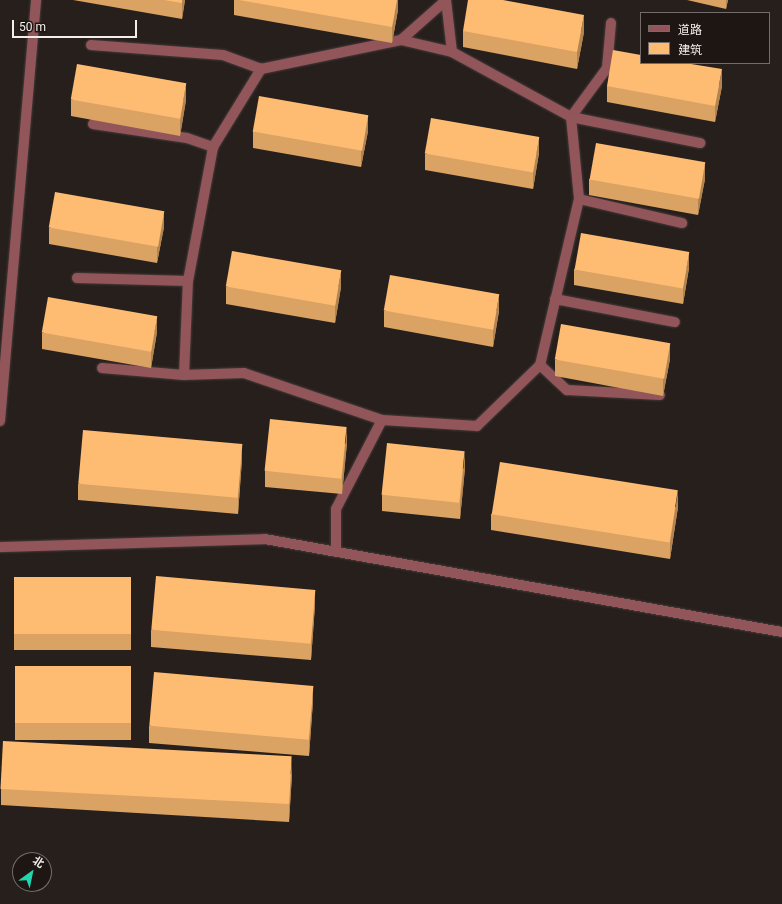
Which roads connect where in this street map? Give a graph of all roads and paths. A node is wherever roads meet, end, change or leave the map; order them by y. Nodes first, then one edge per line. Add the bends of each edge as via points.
1 (36, 0) edge
2 (446, 0) edge
3 (611, 23) dead end
4 (401, 40) junction
5 (91, 45) dead end
6 (452, 52) junction
7 (261, 69) junction
8 (571, 117) junction
9 (93, 124) dead end
10 (700, 143) dead end
11 (213, 146) junction
12 (579, 199) junction
13 (682, 223) dead end
14 (77, 278) dead end
15 (188, 281) junction
16 (555, 299) junction
17 (675, 322) dead end
18 (540, 366) junction
19 (102, 368) dead end
20 (184, 375) junction
21 (660, 396) dead end
22 (382, 420) junction
23 (0, 421) edge
24 (0, 547) edge
25 (336, 552) junction
26 (782, 632) edge

1 - 23 street
2 - 4 street
2 - 6 street
3 - 8 street via 607,68
4 - 6 street
4 - 7 street
5 - 7 street via 223,55
6 - 8 street
7 - 11 street
8 - 10 street
8 - 12 street
9 - 11 street via 188,138
11 - 15 street
12 - 13 street
12 - 16 street
14 - 15 street
15 - 20 street
16 - 17 street
16 - 18 street
18 - 21 street via 567,390
18 - 22 street via 477,426
19 - 20 street
20 - 22 street via 244,373
22 - 25 street via 336,509
24 - 25 street via 265,539
25 - 26 street

